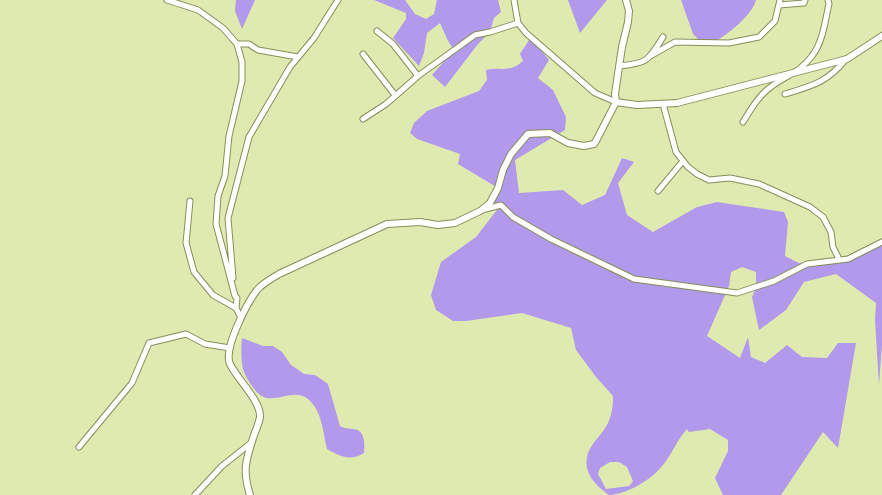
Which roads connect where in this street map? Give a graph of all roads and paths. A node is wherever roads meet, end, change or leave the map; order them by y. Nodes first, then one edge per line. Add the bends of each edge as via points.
1 (168, 0) edge
2 (338, 0) edge
3 (514, 0) edge
4 (626, 0) edge
5 (805, 0) edge
6 (828, 0) edge
7 (780, 2) edge
8 (518, 23) junction
9 (378, 31) dead end
10 (882, 36) edge
11 (663, 37) dead end
12 (237, 44) junction
13 (363, 54) dead end
14 (652, 55) junction
15 (298, 57) junction
16 (847, 59) junction
17 (620, 66) junction
18 (797, 72) junction
19 (418, 76) junction
20 (785, 94) dead end
21 (395, 95) junction
22 (616, 102) junction
23 (663, 104) junction
24 (363, 119) dead end
25 (743, 122) dead end
26 (683, 161) junction
27 (658, 191) dead end
28 (190, 201) dead end
29 (480, 211) junction
30 (882, 242) edge
31 (837, 260) junction
32 (235, 296) junction
33 (236, 308) junction
34 (241, 318) junction
35 (230, 348) junction
36 (252, 443) junction
37 (78, 447) dead end
38 (195, 495) edge
39 (250, 495) edge

1 - 12 street via 198,10 223,28
2 - 15 street
3 - 8 street
4 - 17 street via 629,11
5 - 7 street via 804,3
6 - 18 street via 830,4 822,37 813,55
7 - 14 street via 775,21 759,37 729,44 675,42
8 - 19 street via 475,35
8 - 22 street via 595,93
9 - 19 street via 393,44
10 - 16 street
11 - 14 street
12 - 15 street via 249,44 258,50
12 - 32 street via 242,62 242,81 229,136 225,176 218,196 216,224
13 - 21 street
14 - 17 street via 646,62
15 - 32 street via 250,137 228,218
16 - 18 street
16 - 20 street via 835,73 818,84
17 - 22 street
18 - 23 street
18 - 25 street via 763,94
19 - 21 street
21 - 24 street
22 - 23 street
22 - 29 street via 594,144 568,142 550,133 528,134 511,154 490,203
23 - 26 street via 676,152
26 - 27 street
26 - 31 street via 696,174 709,180 730,178 759,184 810,207 823,217 831,232
28 - 33 street via 186,243 194,272 213,295
29 - 31 street via 501,206 513,217 582,255 634,279 652,282 737,293 774,281 807,264
29 - 34 street via 455,223 401,222 364,234 269,280 254,296
30 - 31 street via 856,256
32 - 33 street
33 - 34 street
34 - 35 street
35 - 36 street via 230,365 259,410 260,418
35 - 37 street via 205,344 186,334 149,343 132,383
36 - 38 street via 222,466
36 - 39 street via 245,475

